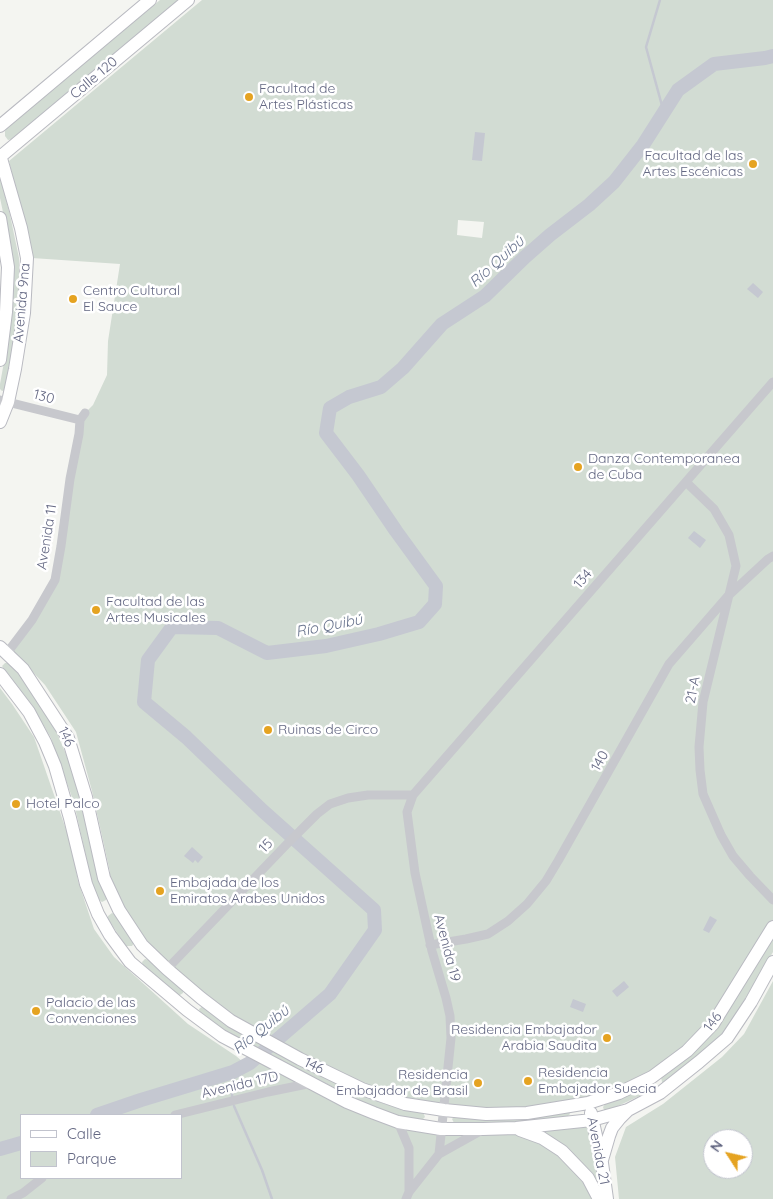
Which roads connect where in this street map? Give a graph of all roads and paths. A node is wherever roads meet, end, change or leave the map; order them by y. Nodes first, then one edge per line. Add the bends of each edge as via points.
1 (150, 0) edge
2 (188, 0) edge
3 (0, 126) edge
4 (0, 156) edge
5 (0, 218) edge
6 (2, 329) edge
7 (0, 360) edge
8 (773, 382) edge
9 (4, 401) edge
10 (83, 417) joint
11 (0, 422) edge
12 (686, 482) junction
13 (773, 556) edge
14 (728, 596) junction
15 (3, 650) edge
16 (0, 674) edge
17 (413, 795) junction
18 (773, 900) edge
19 (773, 927) edge
20 (430, 945) junction
21 (773, 962) edge
22 (167, 969) junction
23 (652, 1077) junction
24 (312, 1083) junction
25 (660, 1093) junction
26 (588, 1103) junction
27 (444, 1110) junction
28 (628, 1110) junction
29 (179, 1114) edge
30 (592, 1120) junction
31 (398, 1122) junction
32 (516, 1128) junction
33 (441, 1129) junction
34 (484, 1130) junction
35 (438, 1154) junction
36 (602, 1163) junction
37 (409, 1168) junction
38 (425, 1170) junction
39 (41, 1179) edge
40 (407, 1196) edge
41 (11, 1199) edge
42 (598, 1199) edge
43 (607, 1199) edge

1 - 3 main road, Calle 120
2 - 4 main road, Calle 120
4 - 9 main road, Avenida 9na via 21,228 26,258 24,313 15,369
5 - 6 main road, Avenida 9na via 8,267
6 - 7 main road, Avenida 9na
8 - 12 street, 134
9 - 10 street, 130
9 - 11 main road, Avenida 9na
10 - 15 street, Avenida 11 via 54,580 32,620
12 - 14 street, 21-A via 714,509 729,535 736,566
12 - 17 street, 134
13 - 14 street, 140
14 - 18 street, 21-A via 703,702 700,770 704,794 721,835 733,856
14 - 20 street, 140 via 669,664 558,861 527,904 488,934
15 - 22 main road, 146 via 23,669 68,738 86,797 104,878 119,910 142,945
16 - 24 main road, 146 via 29,712 45,742 55,766 86,884 98,914 130,962 222,1036
17 - 20 street, Avenida 19 via 407,812
17 - 22 street, 15 via 368,795 330,804
19 - 23 main road, 146 via 713,1024 688,1051
20 - 27 street, Avenida 19 via 450,1016
21 - 25 main road, 146 via 727,1038
22 - 27 main road, 146 via 231,1021 300,1059 362,1089 404,1104
23 - 25 main road
23 - 26 main road, 146
24 - 29 street, Avenida 17D
24 - 31 main road, 146 via 347,1102
25 - 28 main road, 146
26 - 27 main road, 146 via 527,1113
26 - 30 main road, Avenida 21
27 - 33 street, Avenida 19
28 - 30 main road, 146
28 - 36 main road via 612,1128
30 - 32 main road, 146
30 - 36 main road, Avenida 21
31 - 33 main road, 146
31 - 37 street via 409,1148
32 - 34 main road, 146
32 - 42 main road via 542,1138 562,1151 588,1178
33 - 34 main road, 146
33 - 35 street
34 - 35 street
35 - 38 street
36 - 43 main road, Avenida 21
37 - 38 street
37 - 40 street
38 - 40 street
39 - 41 street

